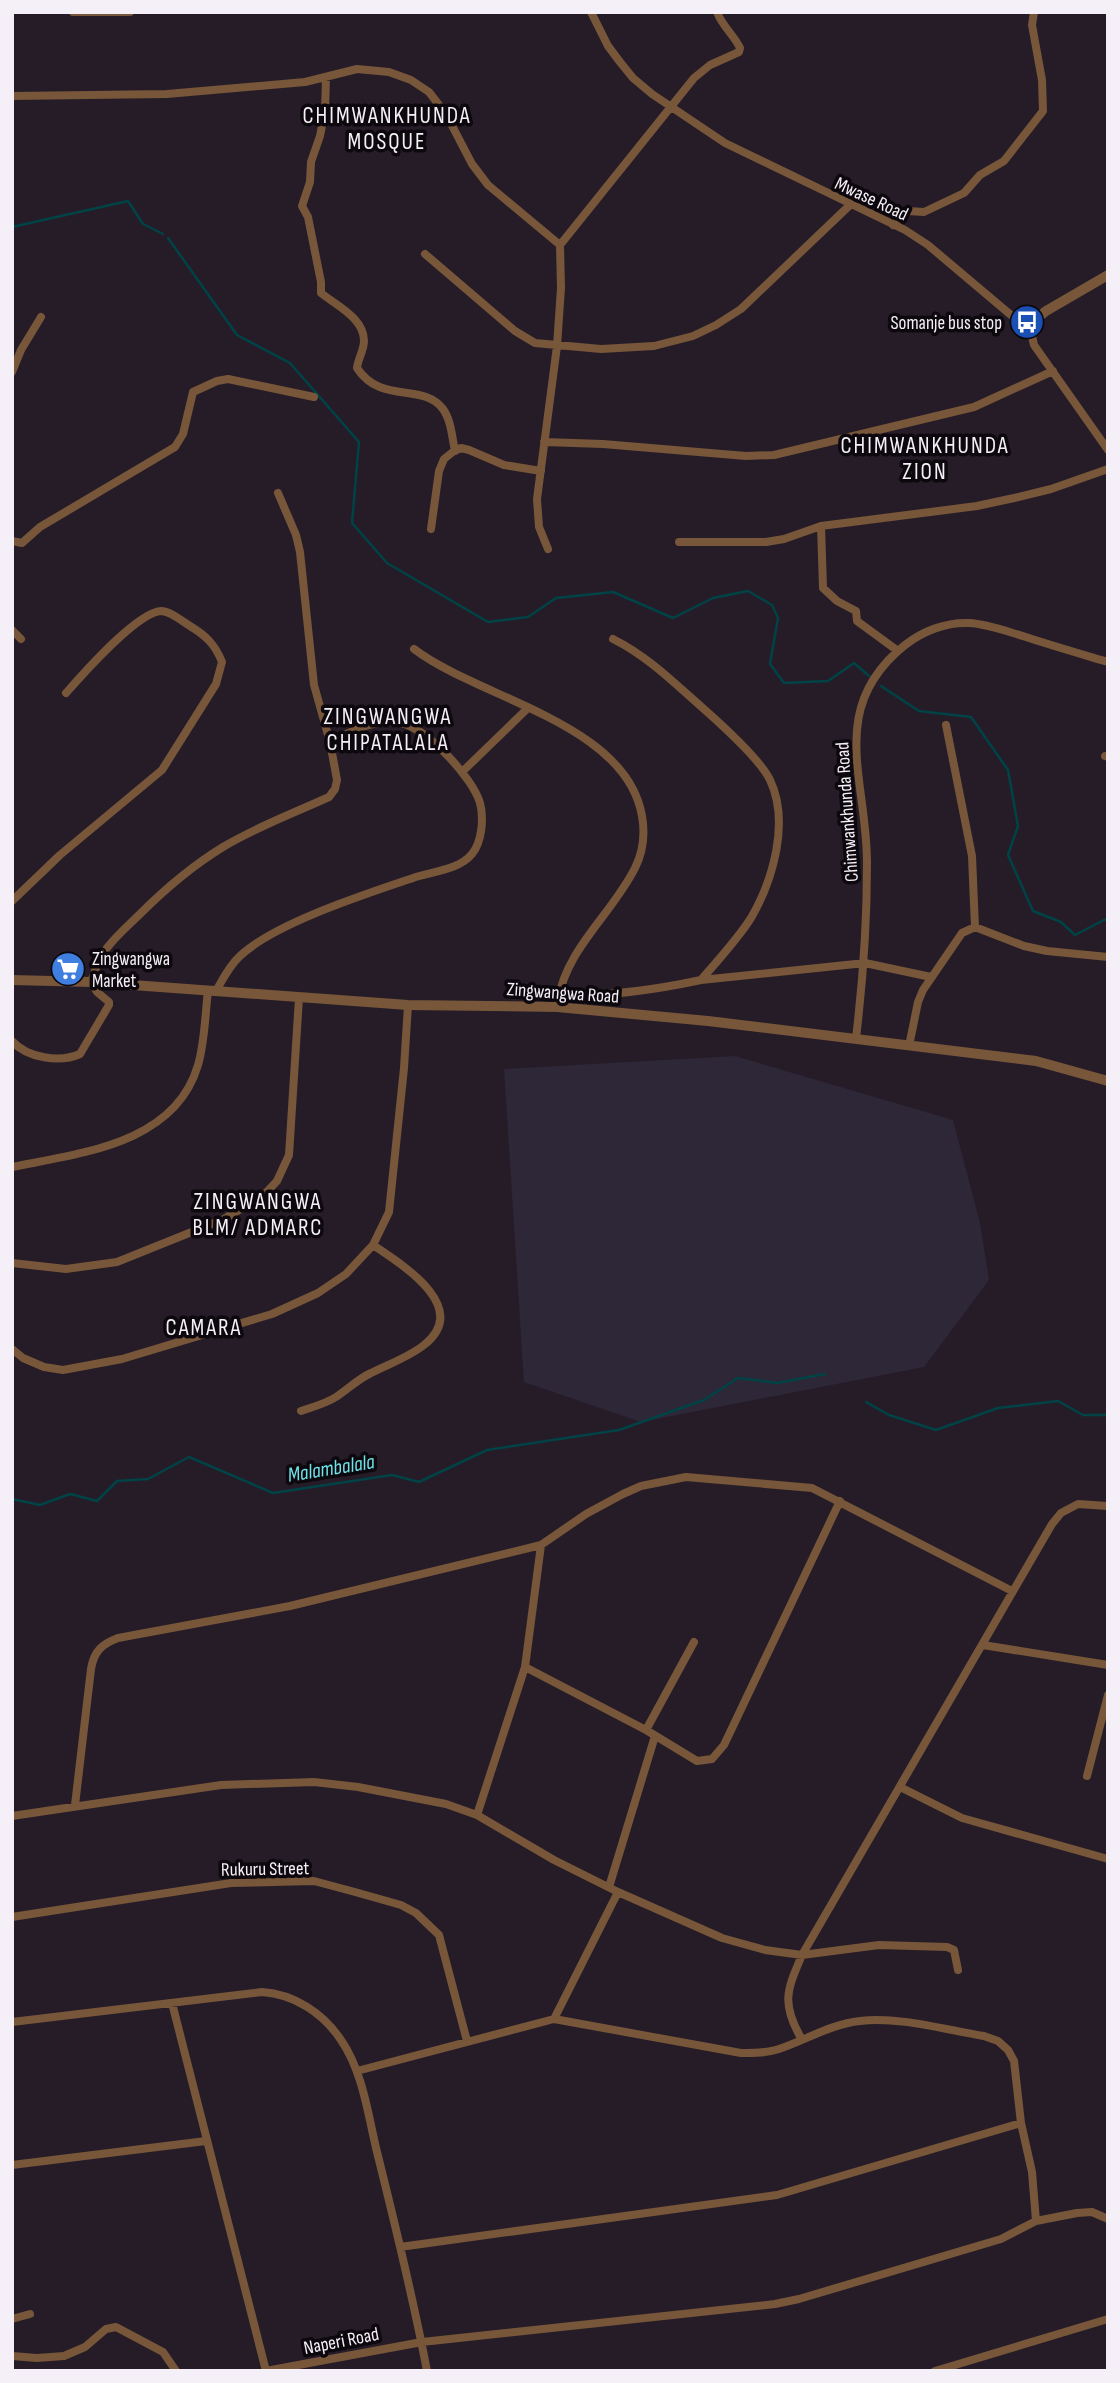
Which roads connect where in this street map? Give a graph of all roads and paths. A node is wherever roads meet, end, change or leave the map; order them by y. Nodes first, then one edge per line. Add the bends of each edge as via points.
1 (73, 12) edge
2 (130, 12) edge
3 (591, 12) edge
4 (717, 12) edge
5 (1034, 12) edge
6 (326, 78) junction
7 (12, 96) edge
8 (672, 107) junction
9 (850, 205) junction
10 (893, 225) junction
11 (560, 244) junction
12 (425, 254) dead end
13 (1108, 275) edge
14 (41, 317) dead end
15 (1031, 332) junction
16 (557, 346) junction
17 (1052, 371) junction
18 (12, 372) edge
19 (314, 397) dead end
20 (544, 442) junction
21 (1108, 450) edge
22 (455, 451) junction
23 (1108, 469) edge
24 (541, 471) junction
25 (278, 493) dead end
26 (821, 526) junction
27 (430, 529) dead end
28 (12, 541) edge
29 (679, 542) dead end
30 (548, 549) dead end
31 (12, 630) edge
32 (21, 639) dead end
33 (613, 639) dead end
34 (414, 649) dead end
35 (898, 651) junction
36 (1108, 662) edge
37 (66, 693) dead end
38 (528, 708) junction
39 (946, 725) dead end
40 (330, 742) junction
41 (462, 772) junction
42 (12, 901) edge
43 (975, 927) junction
44 (1108, 957) edge
45 (865, 963) junction
46 (931, 977) junction
47 (12, 980) edge
48 (701, 980) junction
49 (91, 982) junction
50 (212, 991) junction
51 (299, 998) junction
52 (558, 1001) junction
53 (408, 1005) junction
54 (856, 1038) junction
55 (12, 1041) edge
56 (909, 1046) junction
57 (1108, 1081) edge
58 (12, 1167) edge
59 (373, 1245) junction
60 (12, 1263) edge
61 (12, 1349) edge
62 (301, 1411) dead end
63 (840, 1501) junction
64 (1108, 1506) edge
65 (541, 1545) junction
66 (1012, 1591) junction
67 (694, 1642) dead end
68 (983, 1645) junction
69 (1108, 1665) edge
70 (525, 1667) junction
71 (1108, 1695) edge
72 (646, 1730) junction
73 (655, 1736) junction
74 (1087, 1776) dead end
75 (900, 1787) junction
76 (75, 1805) junction
77 (477, 1815) junction
78 (12, 1816) edge
79 (1108, 1859) edge
80 (609, 1887) junction
81 (618, 1892) junction
82 (12, 1917) edge
83 (802, 1955) junction
84 (958, 1970) dead end
85 (172, 2003) junction
86 (554, 2019) junction
87 (12, 2022) edge
88 (801, 2038) junction
89 (467, 2042) junction
90 (357, 2071) junction
91 (1021, 2123) junction
92 (206, 2141) junction
93 (12, 2165) edge
94 (1108, 2219) edge
95 (1036, 2221) junction
96 (400, 2247) junction
97 (30, 2314) dead end
98 (12, 2319) edge
99 (1108, 2319) edge
100 (422, 2342) junction
101 (12, 2356) edge
102 (177, 2371) edge
103 (266, 2371) edge
104 (427, 2371) edge
105 (935, 2371) edge

1 - 2 street
3 - 8 street, Mwase Road via 626,70
4 - 8 street via 739,51 704,69
5 - 10 street via 1031,25 1043,111 1004,161 980,175 964,193 924,212 908,211
6 - 7 street via 167,94
6 - 11 street via 357,69 389,72 429,92 488,185
6 - 22 street via 325,111 302,206 308,217 321,293 347,311 363,332 357,368 363,377 375,387 438,404 447,416
8 - 9 street, Mwase Road via 725,143
8 - 11 street
9 - 10 street, Mwase Road
9 - 16 street via 762,291 716,325 654,346
10 - 15 street, Mwase Road via 928,244
11 - 16 street
12 - 16 street via 527,340
13 - 15 street via 1046,311
14 - 18 street
15 - 17 street, Mwase Road via 1034,345
16 - 20 street
17 - 20 street via 974,407 774,455
17 - 21 street, Mwase Road
19 - 28 street via 228,379 196,389 175,447 22,542
20 - 24 street
22 - 24 street via 461,448 504,465
22 - 27 street via 444,459 439,471
23 - 26 street via 1002,501
24 - 30 street via 537,516
25 - 40 street via 298,543 314,685
26 - 29 street via 766,542
26 - 35 street via 823,588 856,611 857,621
31 - 32 street
33 - 48 street via 653,663 758,763 770,780 777,806 779,830 764,892 736,939
34 - 38 street via 433,663
35 - 36 street, Chimwankhunda Road via 933,629 968,623
35 - 45 street, Chimwankhunda Road via 872,681 857,720 867,859
37 - 42 street via 107,648 158,612 173,615 202,633 222,662 216,684 162,770
38 - 41 street
38 - 52 street via 620,767 636,793 644,825 636,867 569,966
39 - 43 street via 970,845
40 - 41 street via 369,724 401,723 427,737
40 - 49 street via 337,780 333,793 226,845 185,873 103,951
41 - 50 street via 481,811 481,834 468,858 275,933 241,954
43 - 44 street via 1024,946
43 - 46 street via 962,933
45 - 46 street
45 - 48 street
45 - 54 street, Chimwankhunda Road
46 - 56 street via 918,1002
47 - 49 street, Zingwangwa Road
48 - 52 street
49 - 50 street, Zingwangwa Road
49 - 55 street via 109,1005 80,1054 58,1058 33,1054
50 - 51 street, Zingwangwa Road
50 - 58 street via 198,1066 172,1111 117,1143
51 - 53 street, Zingwangwa Road
51 - 60 street via 289,1155 277,1181 264,1195 224,1219 117,1262 66,1269
52 - 53 street, Zingwangwa Road
52 - 54 street, Zingwangwa Road
53 - 59 street via 392,1199
54 - 56 street, Zingwangwa Road
56 - 57 street, Zingwangwa Road via 1043,1062
59 - 61 street via 346,1274 318,1293 251,1322 161,1349 63,1370 44,1367
59 - 62 street via 428,1289 440,1310 439,1322 426,1344 363,1377 336,1397
63 - 65 street via 812,1488 685,1477 623,1494
63 - 66 street
63 - 73 street via 718,1754 697,1761
64 - 66 street via 1078,1504 1061,1513
65 - 70 street
65 - 76 street via 290,1606 106,1643 98,1648 91,1669
66 - 68 street
67 - 72 street
68 - 69 street
68 - 75 street
70 - 72 street
70 - 77 street
71 - 74 street
72 - 73 street
73 - 80 street
75 - 79 street via 962,1818
75 - 83 street
76 - 77 street via 221,1785 314,1782 446,1804
76 - 78 street
77 - 80 street
80 - 81 street
81 - 83 street via 722,1938
81 - 86 street
82 - 89 street, Rukuru Street via 231,1883 314,1881 355,1892 401,1905 439,1935
83 - 84 street via 879,1945 947,1947 954,1950
83 - 88 street via 786,2000
85 - 87 street
85 - 90 street via 282,1993 325,2021
85 - 92 street
86 - 88 street via 741,2053 779,2049
86 - 89 street
88 - 91 street via 841,2025 880,2020 998,2041 1014,2061
89 - 90 street
90 - 96 street
91 - 95 street
91 - 96 street via 777,2195
92 - 93 street
92 - 103 street
94 - 95 street, Naperi Road via 1092,2212
95 - 100 street, Naperi Road via 1002,2239 799,2299
96 - 100 street
97 - 98 street
99 - 105 street
100 - 103 street, Naperi Road
100 - 104 street
101 - 102 street via 64,2356 116,2327 163,2352

